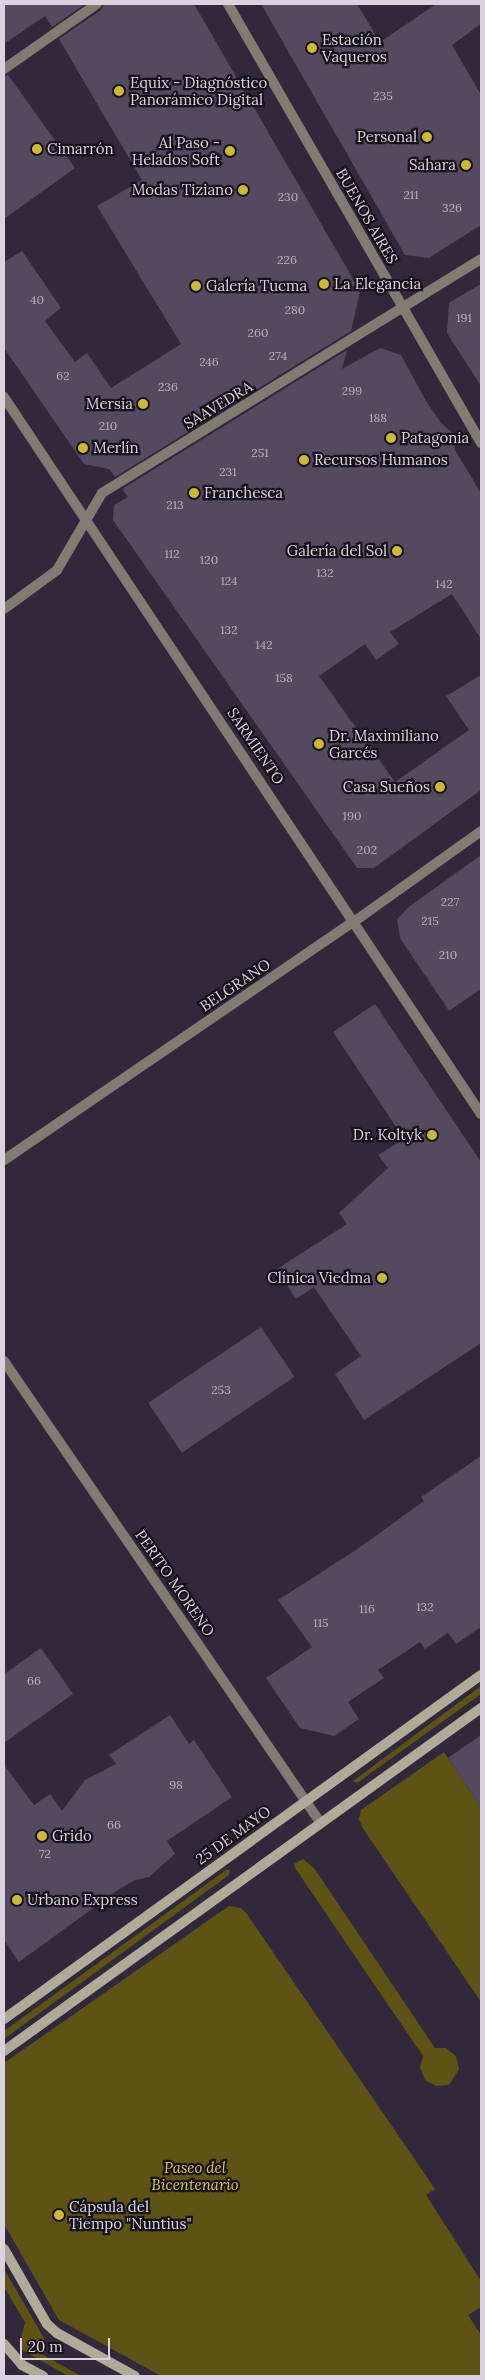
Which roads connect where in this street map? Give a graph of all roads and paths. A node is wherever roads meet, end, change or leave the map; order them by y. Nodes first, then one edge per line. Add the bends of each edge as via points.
1 (97, 4) edge
2 (228, 4) edge
3 (4, 68) edge
4 (481, 259) edge
5 (403, 310) junction
6 (4, 397) edge
7 (481, 443) edge
8 (87, 519) junction
9 (4, 609) edge
10 (481, 831) edge
11 (355, 921) junction
12 (481, 1114) edge
13 (4, 1160) edge
14 (4, 1361) edge
15 (481, 1676) edge
16 (481, 1708) edge
17 (307, 1800) junction
18 (320, 1822) junction
19 (4, 2019) edge
20 (4, 2051) edge
21 (4, 2249) edge
22 (4, 2344) edge
23 (44, 2376) edge
24 (135, 2376) edge

1 - 3 street
2 - 5 street, BUENOS AIRES
4 - 5 street, SAAVEDRA
5 - 7 street, BUENOS AIRES
5 - 8 street, SAAVEDRA via 102,493
6 - 8 street, SARMIENTO
8 - 9 street, SAAVEDRA via 57,570
8 - 11 street, SARMIENTO
10 - 11 street, BELGRANO
11 - 12 street, SARMIENTO
11 - 13 street, BELGRANO
14 - 17 street, PERITO MORENO
15 - 17 main road, 25 DE MAYO
16 - 18 main road
17 - 18 street, PERITO MORENO
17 - 19 main road, 25 DE MAYO
18 - 20 main road
21 - 24 main road via 52,2328
22 - 23 main road via 22,2365

